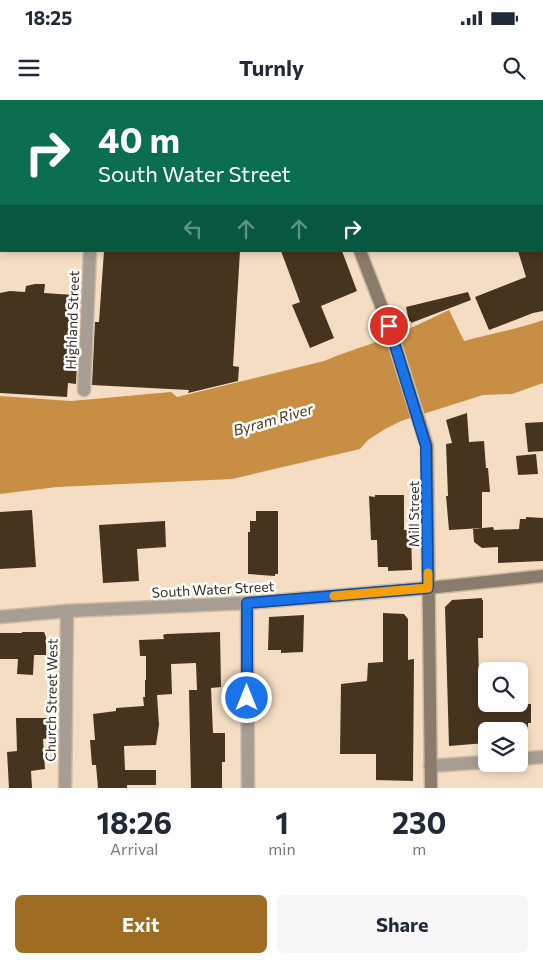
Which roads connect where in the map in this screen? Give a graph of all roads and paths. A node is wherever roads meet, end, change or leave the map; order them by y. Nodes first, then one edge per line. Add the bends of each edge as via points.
1 (90, 252) edge
2 (360, 252) edge
3 (84, 390) dead end
4 (543, 576) edge
5 (428, 588) junction
6 (247, 603) junction
7 (67, 611) junction
8 (0, 617) edge
9 (543, 757) edge
10 (528, 758) edge
11 (478, 763) edge
12 (430, 766) junction
13 (65, 788) edge
14 (248, 788) edge
15 (431, 788) edge

1 - 3 street, Highland Street
2 - 5 main road, Mill Street via 389,326 425,437
4 - 5 main road
5 - 6 street, South Water Street
5 - 12 main road, Mill Street
6 - 7 street, South Water Street
6 - 14 street
7 - 8 street, South Water Street
7 - 13 street, Church Street West
9 - 10 street
11 - 12 street
12 - 15 main road, Mill Street

